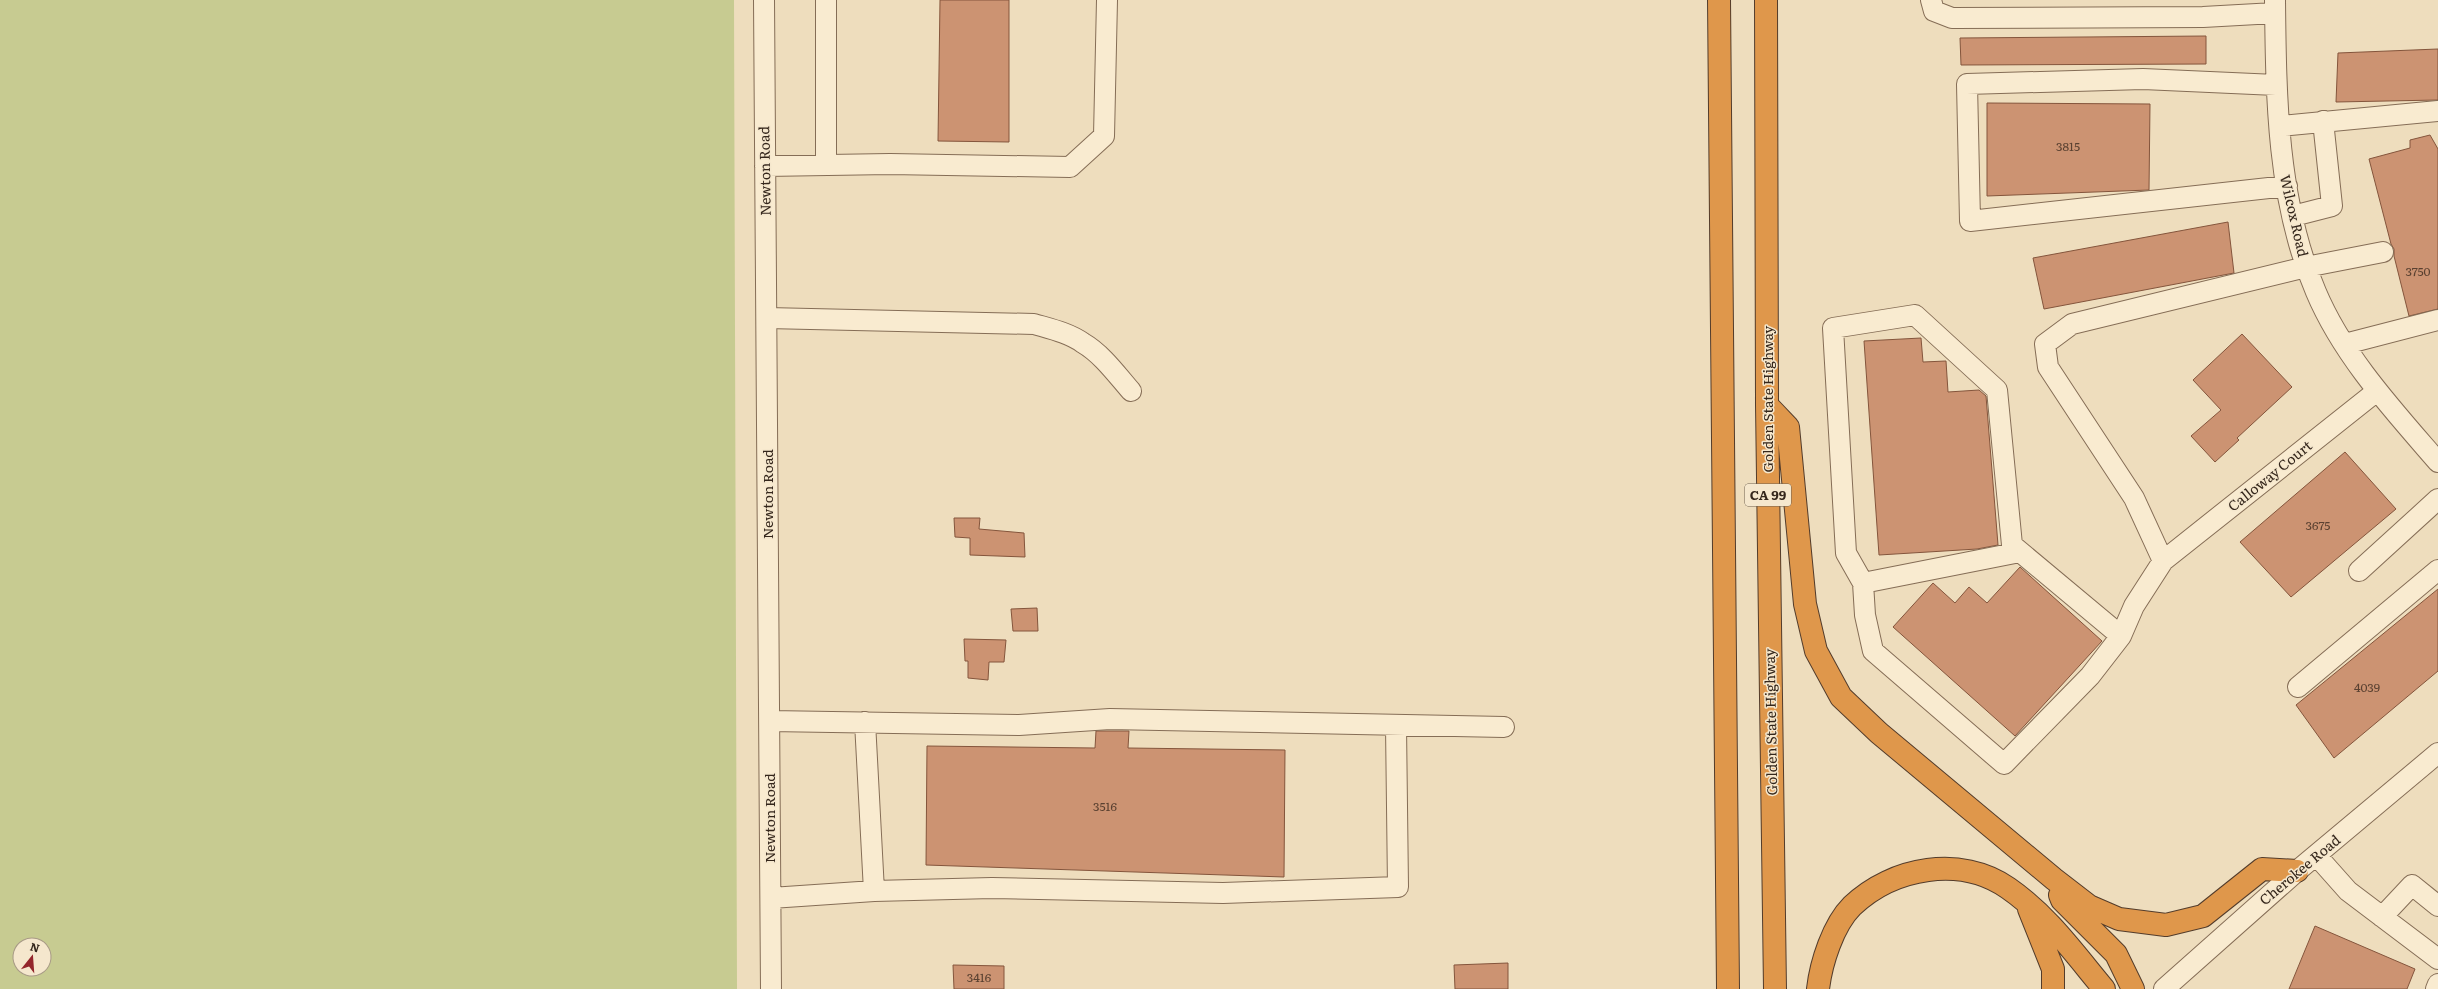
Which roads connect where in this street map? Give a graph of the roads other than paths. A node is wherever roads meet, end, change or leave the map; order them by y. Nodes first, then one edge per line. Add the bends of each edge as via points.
1 (764, 0) edge
2 (826, 0) edge
3 (1107, 0) edge
4 (1719, 0) edge
5 (1766, 0) edge
6 (1931, 0) edge
7 (2275, 6) edge
8 (2276, 85) junction
9 (2438, 111) edge
10 (2323, 121) junction
11 (2280, 126) junction
12 (826, 165) junction
13 (765, 166) junction
14 (2287, 186) junction
15 (2293, 216) junction
16 (2383, 252) dead end
17 (2306, 267) junction
18 (767, 318) junction
19 (2438, 320) edge
20 (2345, 344) junction
21 (1131, 391) dead end
22 (2377, 391) junction
23 (1767, 405) junction
24 (2438, 462) edge
25 (2438, 499) edge
26 (2020, 552) junction
27 (2164, 562) junction
28 (2438, 570) edge
29 (2359, 571) dead end
30 (1863, 583) junction
31 (2121, 636) junction
32 (2298, 687) dead end
33 (770, 721) junction
34 (865, 722) junction
35 (1396, 726) junction
36 (1504, 727) dead end
37 (2438, 753) edge
38 (2316, 855) junction
39 (2297, 870) junction
40 (2054, 880) junction
41 (874, 891) junction
42 (771, 898) junction
43 (2026, 903) junction
44 (2438, 906) edge
45 (2382, 917) junction
46 (2438, 959) edge
47 (2438, 984) edge
48 (771, 989) edge
49 (1728, 989) edge
50 (1775, 989) edge
51 (1818, 989) edge
52 (2053, 989) edge
53 (2104, 989) edge
54 (2133, 989) edge
55 (2164, 989) edge
56 (2436, 989) edge

1 - 13 street, Newton Road
2 - 12 street
3 - 12 street via 1104,136 1070,167
4 - 49 highway
5 - 23 highway, Golden State Highway / CA 99
6 - 7 street via 1934,11 1952,18 2203,17
7 - 8 street, Wilcox Road
8 - 11 street, Wilcox Road
8 - 14 street via 2143,79 1967,84 1970,220
9 - 10 street
10 - 11 street
10 - 15 street via 2332,206
11 - 14 street, Wilcox Road
12 - 13 street
13 - 18 street, Newton Road
14 - 15 street, Wilcox Road
15 - 17 street, Wilcox Road
16 - 17 street
17 - 20 street, Wilcox Road via 2316,294
17 - 27 street via 2072,324 2045,344 2048,367 2134,498
18 - 21 street via 1034,324 1061,332 1084,343 1110,366
18 - 33 street, Newton Road
19 - 20 street
20 - 22 street, Wilcox Road
22 - 24 street, Wilcox Road
22 - 27 street, Calloway Court
23 - 40 highway via 1788,427 1805,604 1816,651 1841,696 1879,733
23 - 50 highway, Golden State Highway / CA 99
25 - 29 street
26 - 30 street
26 - 30 street via 2012,545 1997,390 1915,316 1833,328 1846,553
26 - 31 street
27 - 31 street, Calloway Court via 2134,606
28 - 32 street
30 - 31 street, Calloway Court via 1865,615 1872,651 2004,764 2090,676
33 - 34 street
33 - 42 street, Newton Road
34 - 35 street via 1019,725 1110,719
34 - 41 street
35 - 36 street
35 - 41 street via 1398,887 1223,893 992,888
37 - 38 street, Cherokee Road
38 - 39 street, Cherokee Road
38 - 45 street via 2348,891
39 - 40 highway via 2262,869 2203,916 2166,925 2119,919 2090,906
39 - 55 street, Cherokee Road
40 - 54 highway via 2062,900 2116,954
41 - 42 street
42 - 48 street, Newton Road
43 - 51 highway via 2008,888 1980,873 1954,868 1919,871 1878,887 1852,907 1834,935 1820,970
43 - 52 highway via 2053,969
43 - 53 highway via 2043,915
44 - 45 street via 2412,885
45 - 46 street
47 - 56 street

